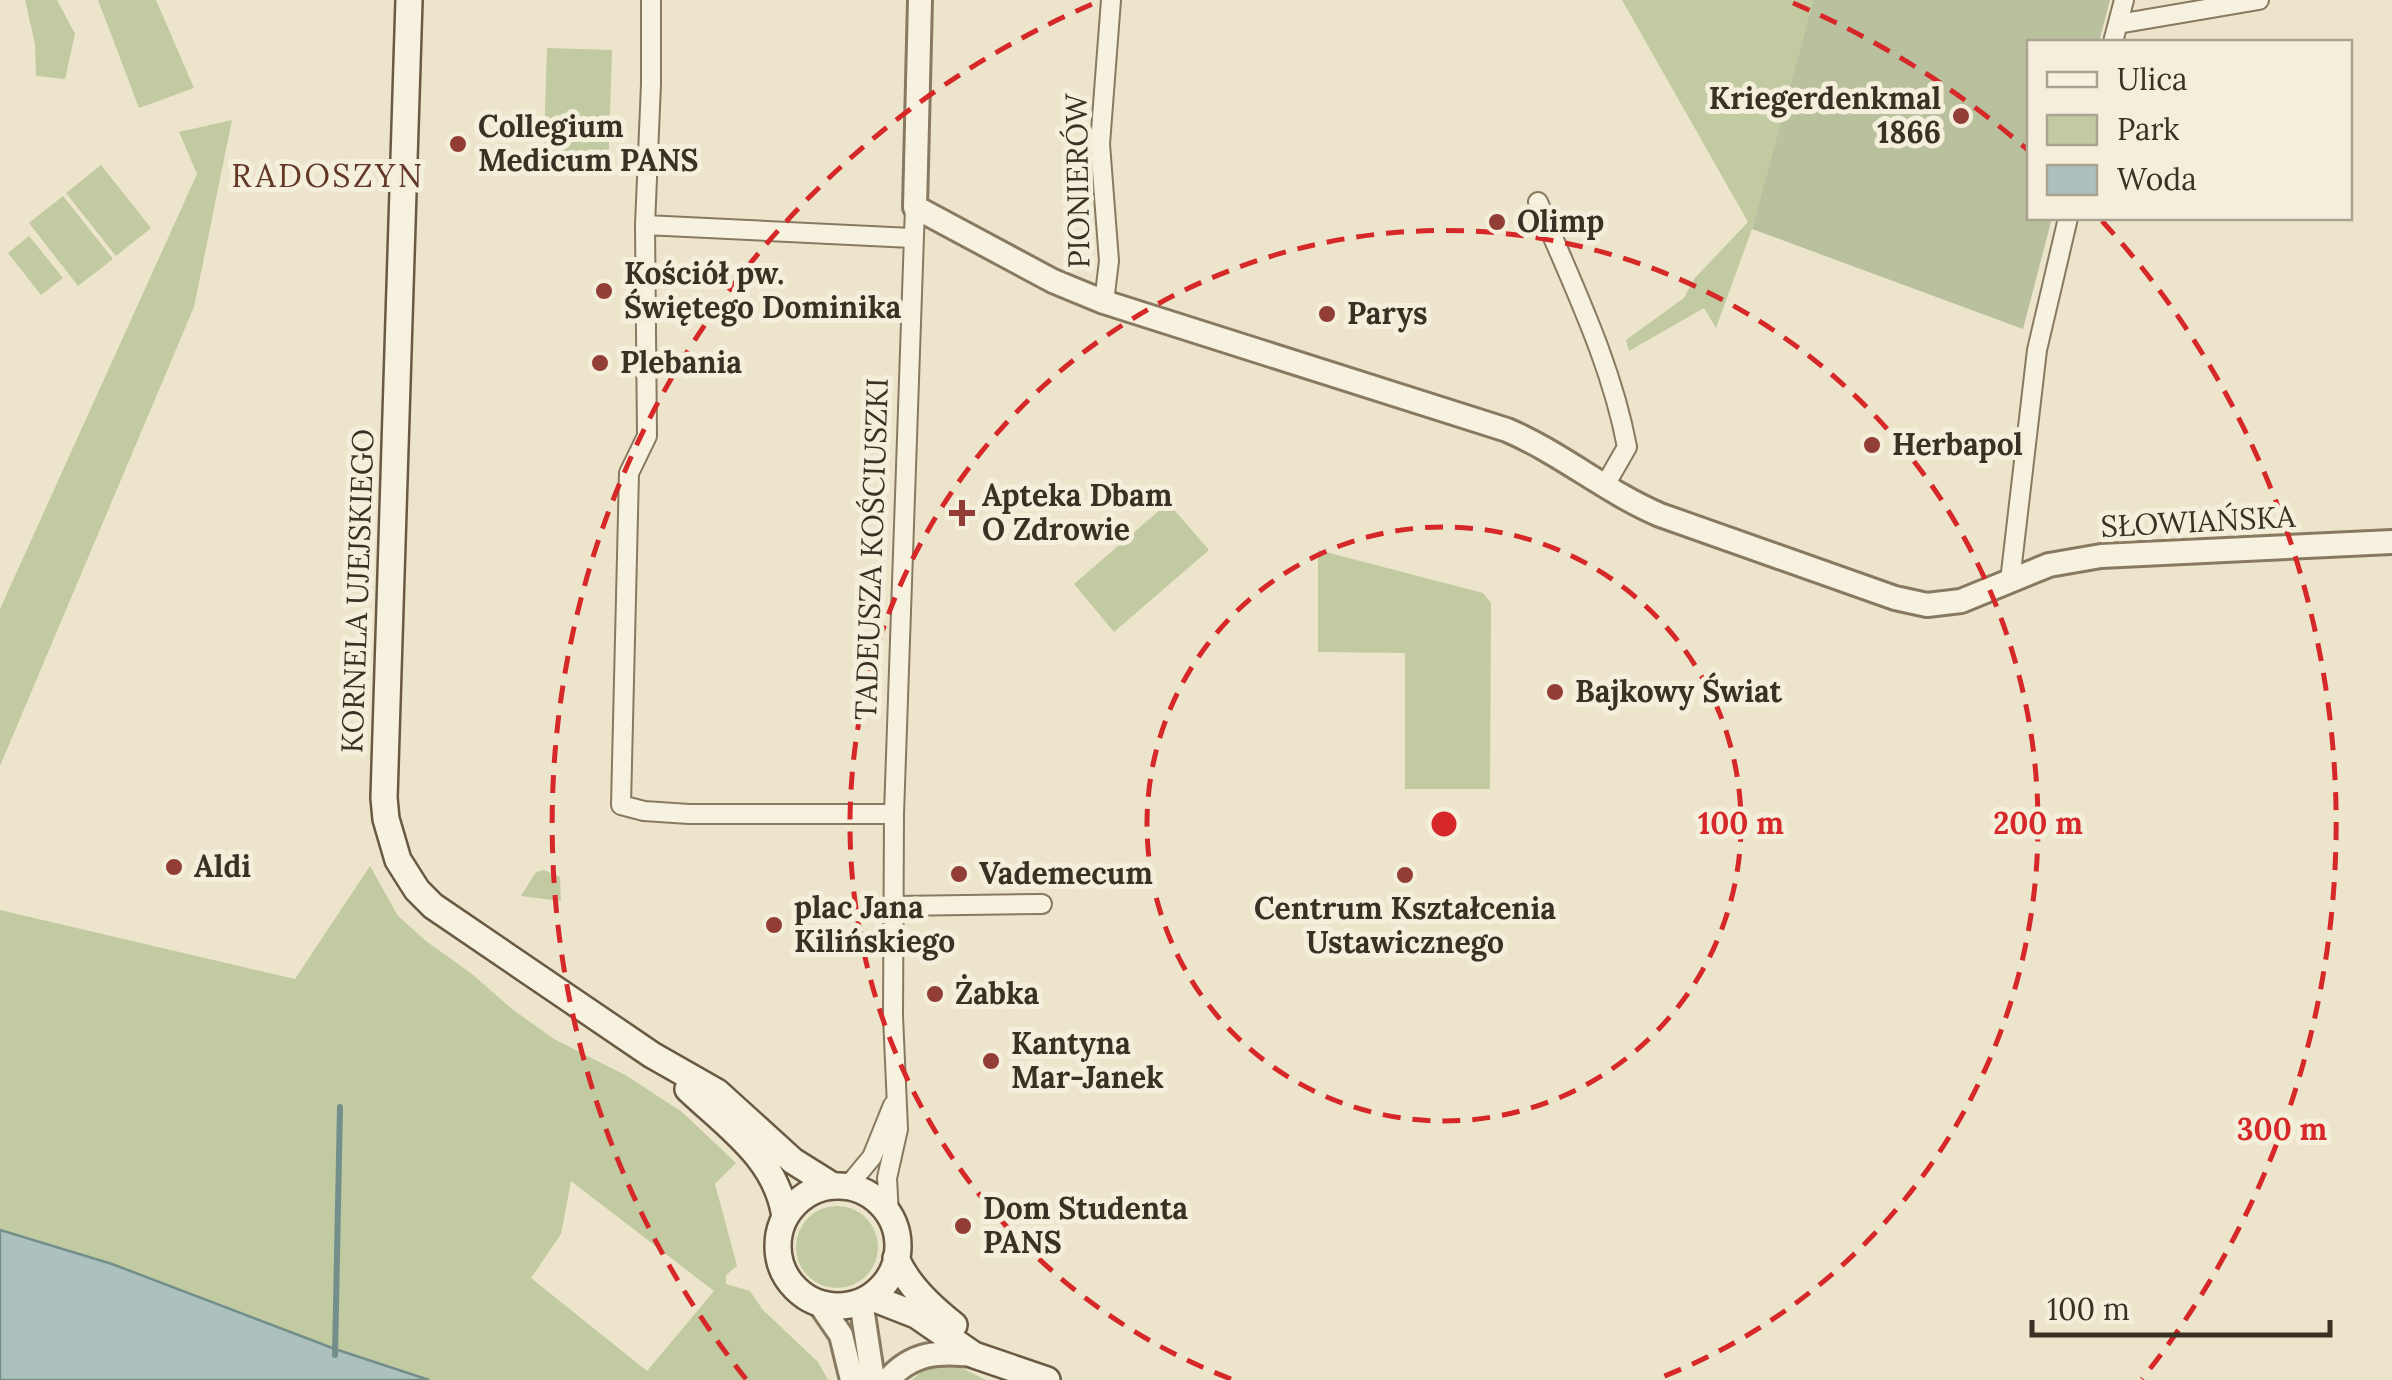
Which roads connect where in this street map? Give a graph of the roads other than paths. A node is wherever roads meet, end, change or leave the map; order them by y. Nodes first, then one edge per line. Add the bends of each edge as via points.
1 (408, 0) edge
2 (651, 0) edge
3 (920, 0) edge
4 (1111, 0) edge
5 (2124, 0) edge
6 (2259, 0) edge
7 (2116, 33) edge
8 (1538, 202) dead end
9 (915, 207) junction
10 (2068, 220) edge
11 (645, 225) junction
12 (912, 238) junction
13 (1104, 302) junction
14 (1604, 487) junction
15 (2392, 542) edge
16 (2010, 581) junction
17 (894, 814) junction
18 (1042, 904) dead end
19 (896, 906) junction
20 (652, 1055) junction
21 (895, 1100) junction
22 (840, 1186) junction
23 (889, 1215) junction
24 (785, 1217) junction
25 (896, 1258) junction
26 (866, 1299) junction
27 (819, 1303) junction
28 (974, 1355) junction
29 (1005, 1365) junction
30 (852, 1380) edge
31 (873, 1380) edge
32 (888, 1380) edge
33 (1047, 1380) edge

1 - 20 main road, KORNELA UJEJSKIEGO via 386,819 407,875 433,906
2 - 11 street
3 - 9 street, TADEUSZA KOŚCIUSZKI
4 - 13 street, PIONIERÓW via 1100,144 1109,260
5 - 7 street
6 - 7 street
8 - 14 street via 1621,416 1627,447
9 - 12 street, TADEUSZA KOŚCIUSZKI
9 - 13 street, SŁOWIAŃSKA
10 - 16 street via 2037,350
11 - 12 street
11 - 17 street via 647,436 630,472 621,805 689,814
12 - 17 street, TADEUSZA KOŚCIUSZKI
13 - 14 street, SŁOWIAŃSKA via 1507,430
14 - 16 street, SŁOWIAŃSKA via 1660,515 1896,598 1927,605
15 - 16 street, SŁOWIAŃSKA via 2100,556 2049,564
17 - 19 street, TADEUSZA KOŚCIUSZKI
18 - 19 street
19 - 21 street, TADEUSZA KOŚCIUSZKI
20 - 22 main road, KORNELA UJEJSKIEGO via 717,1092 793,1160
20 - 24 main road, KORNELA UJEJSKIEGO via 758,1154
21 - 22 street, TADEUSZA KOŚCIUSZKI via 872,1157
21 - 23 street, TADEUSZA KOŚCIUSZKI
22 - 23 main road via 871,1196
22 - 24 main road via 810,1192
23 - 25 main road
24 - 27 main road via 780,1264 789,1282
25 - 26 main road via 887,1280
25 - 29 main road via 936,1311
26 - 27 main road via 848,1306
26 - 28 main road via 916,1315
26 - 31 street
27 - 30 street via 841,1335
28 - 29 main road
28 - 32 street via 921,1356
29 - 33 main road

